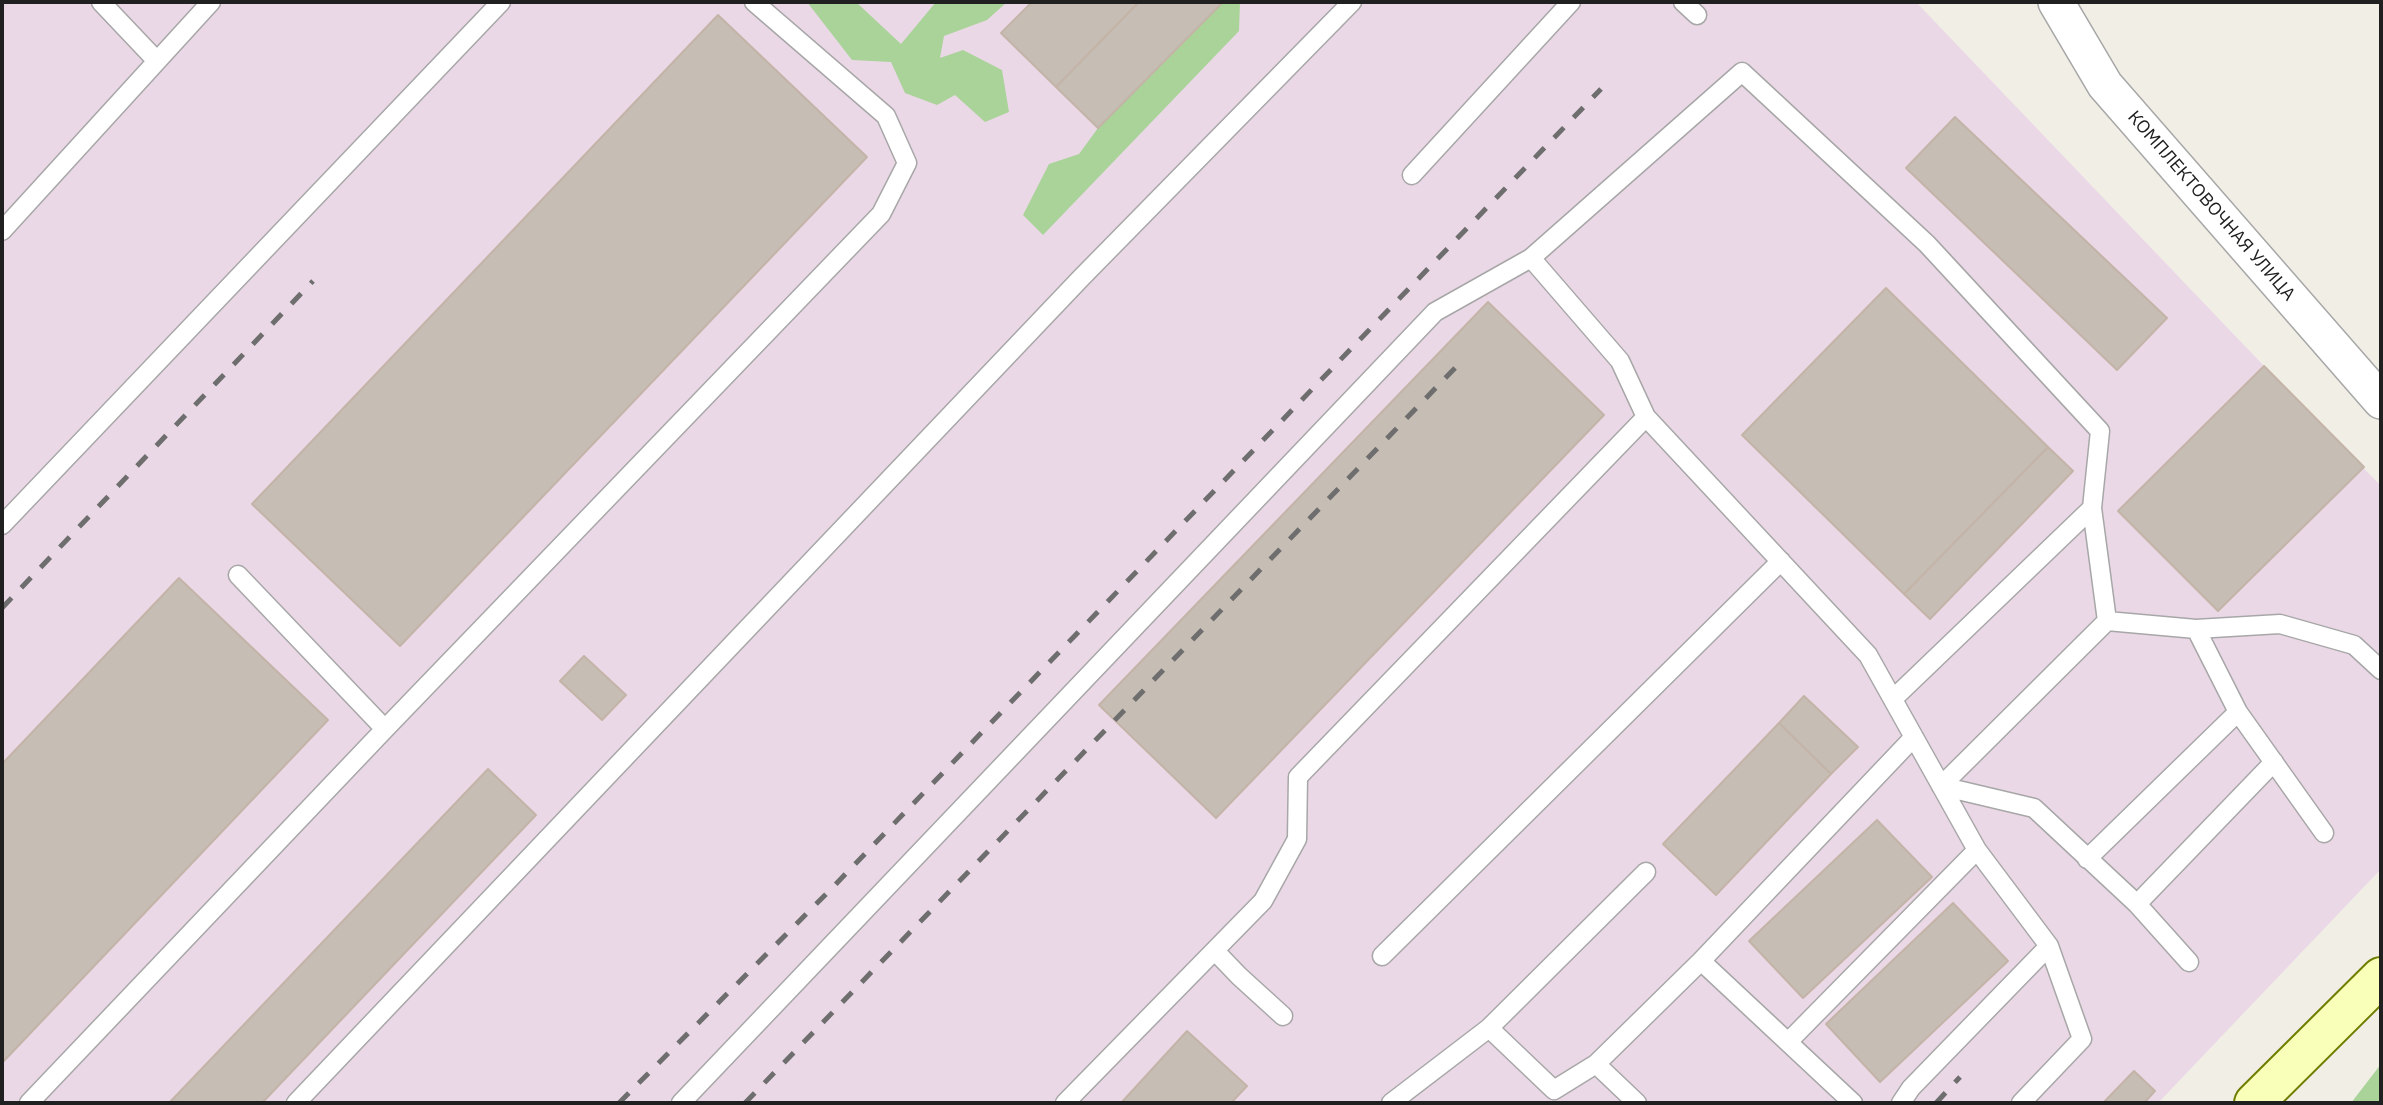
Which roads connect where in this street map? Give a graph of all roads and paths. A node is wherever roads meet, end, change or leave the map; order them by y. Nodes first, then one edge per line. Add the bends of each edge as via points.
1 (101, 2) edge
2 (211, 2) edge
3 (501, 2) edge
4 (754, 2) edge
5 (1352, 2) edge
6 (1571, 2) edge
7 (1683, 2) edge
8 (2056, 2) edge
9 (1696, 15) dead end
10 (156, 60) junction
11 (1412, 175) dead end
12 (2, 231) edge
13 (1531, 258) junction
14 (2381, 401) edge
15 (1646, 417) junction
16 (2092, 508) junction
17 (2, 525) edge
18 (1781, 561) junction
19 (238, 575) dead end
20 (2107, 621) junction
21 (2196, 629) junction
22 (2381, 670) edge
23 (1893, 699) junction
24 (2238, 712) junction
25 (385, 729) junction
26 (1914, 737) junction
27 (2274, 762) junction
28 (1941, 786) junction
29 (2324, 833) dead end
30 (1977, 850) junction
31 (2087, 859) junction
32 (1646, 872) dead end
33 (2137, 904) junction
34 (2049, 946) junction
35 (1215, 951) junction
36 (1382, 956) dead end
37 (1701, 961) junction
38 (2189, 961) dead end
39 (2381, 977) edge
40 (1283, 1016) dead end
41 (1489, 1028) junction
42 (1788, 1042) junction
43 (1596, 1064) junction
44 (29, 1103) edge
45 (296, 1103) edge
46 (681, 1103) edge
47 (1065, 1103) edge
48 (1391, 1103) edge
49 (1637, 1103) edge
50 (1853, 1103) edge
51 (1901, 1103) edge
52 (2021, 1103) edge
53 (2254, 1103) edge

1 - 10 lane
2 - 10 lane
3 - 17 lane
4 - 25 lane via 886,116 907,163 902,173 881,214
5 - 45 lane via 1081,278
6 - 11 lane
7 - 9 lane
8 - 14 street, КОМПЛЕКТОВОЧНАЯ УЛИЦА via 2105,85
10 - 12 lane
13 - 15 lane via 1620,361
13 - 16 lane via 1742,72 1927,244 2100,431
13 - 46 lane via 1434,312
15 - 18 lane
15 - 35 lane via 1298,777 1297,838 1264,901
16 - 20 lane
16 - 23 lane
18 - 23 lane via 1868,656
18 - 36 lane
19 - 25 lane
20 - 21 lane
20 - 28 lane
21 - 22 lane via 2280,624 2354,645
21 - 24 lane
23 - 26 lane
24 - 27 lane
24 - 31 lane
25 - 44 lane
26 - 28 lane
26 - 37 lane
27 - 29 lane
27 - 33 lane
28 - 30 lane
28 - 31 lane via 2034,808
30 - 34 lane
30 - 42 lane
31 - 33 lane
32 - 41 lane
33 - 38 lane
34 - 51 lane
34 - 52 lane via 2082,1039
35 - 40 lane
35 - 47 lane
37 - 42 lane
37 - 43 lane
39 - 53 street
41 - 43 lane via 1554,1090
41 - 48 lane
42 - 50 lane
43 - 49 lane

